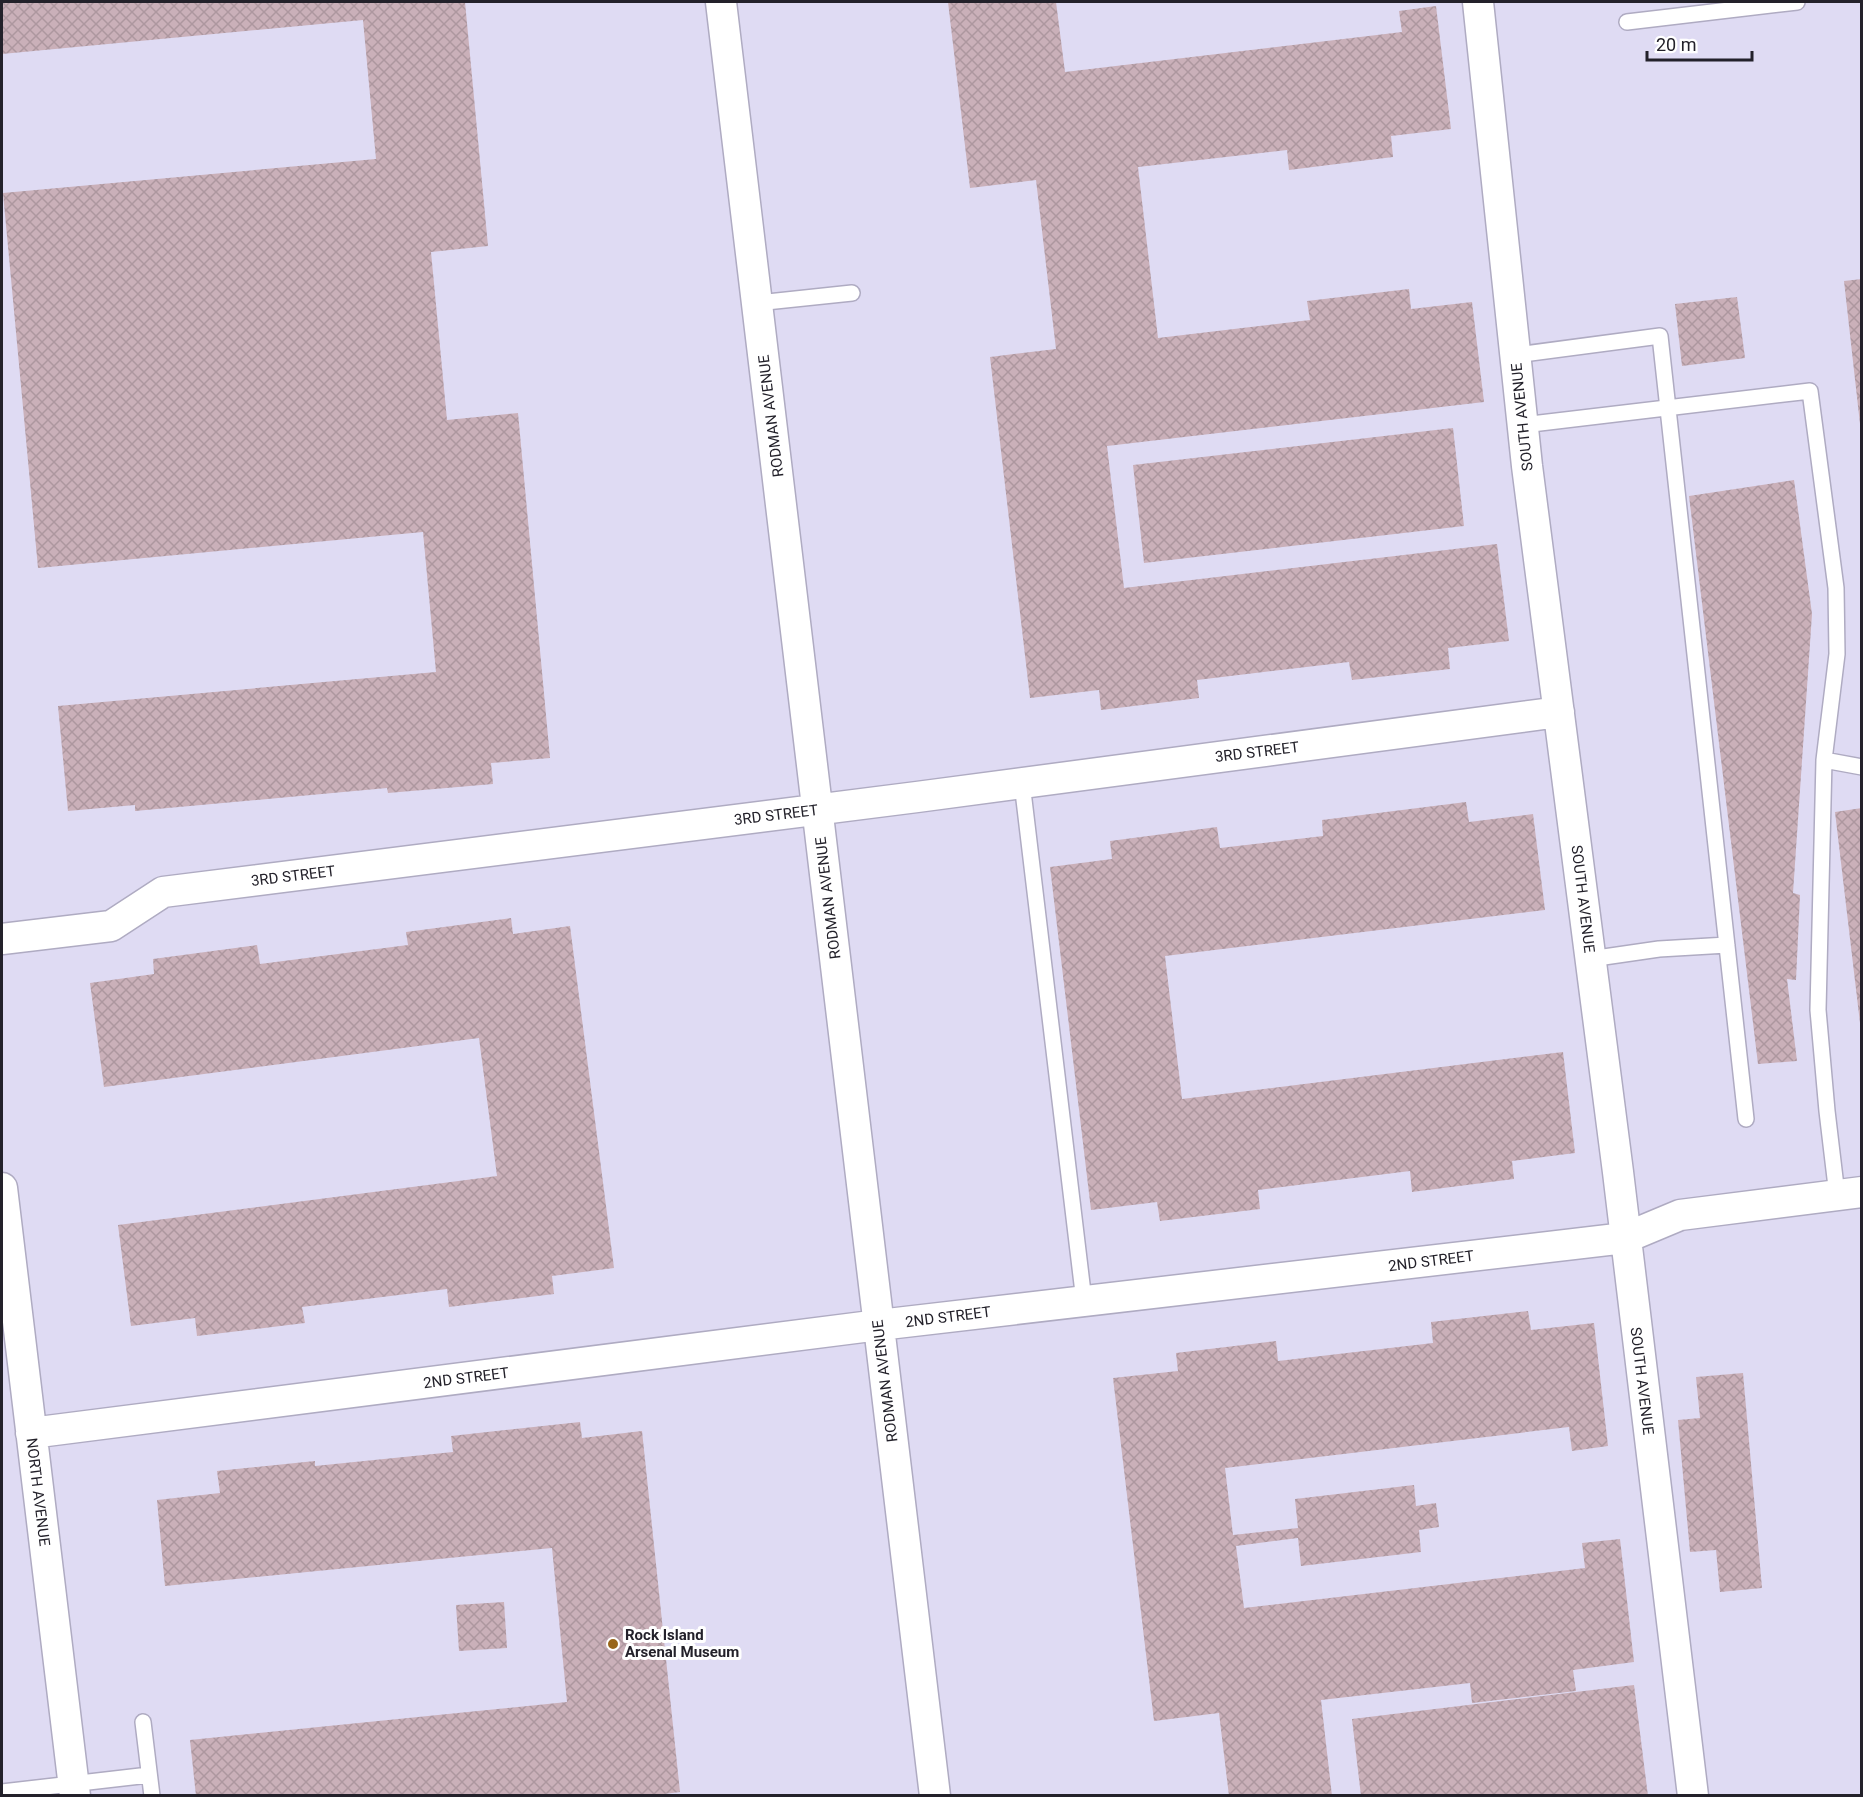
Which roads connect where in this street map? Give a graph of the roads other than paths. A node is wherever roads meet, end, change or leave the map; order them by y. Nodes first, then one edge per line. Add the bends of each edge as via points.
1 (721, 2) edge
2 (1478, 2) edge
3 (1787, 2) edge
4 (1627, 22) dead end
5 (852, 293) dead end
6 (757, 303) junction
7 (1516, 355) junction
8 (1667, 408) junction
9 (1523, 425) junction
10 (1559, 712) junction
11 (1824, 760) junction
12 (1862, 767) edge
13 (1022, 783) junction
14 (818, 809) junction
15 (2, 939) edge
16 (1727, 945) junction
17 (1590, 959) junction
18 (1746, 1119) dead end
19 (2, 1188) edge
20 (2, 1193) edge
21 (1849, 1193) edge
22 (1625, 1238) junction
23 (1084, 1301) junction
24 (879, 1325) junction
25 (31, 1433) junction
26 (143, 1722) dead end
27 (149, 1775) junction
28 (75, 1790) edge
29 (2, 1792) edge
30 (152, 1796) edge
31 (935, 1796) edge
32 (1693, 1796) edge

1 - 6 street, RODMAN AVENUE
2 - 7 street, SOUTH AVENUE
3 - 4 lane
5 - 6 lane
6 - 14 street, RODMAN AVENUE
7 - 8 lane via 1659,336
7 - 9 street, SOUTH AVENUE
8 - 9 lane
8 - 11 lane via 1810,391 1836,588 1837,654
8 - 16 lane
9 - 10 street, SOUTH AVENUE
10 - 13 street, 3RD STREET
10 - 17 street, SOUTH AVENUE
11 - 12 lane
11 - 21 lane via 1818,1010 1827,1111
13 - 14 street, 3RD STREET
13 - 23 lane
14 - 15 street, 3RD STREET via 163,892 111,926
14 - 24 street, RODMAN AVENUE
16 - 17 lane via 1659,948
16 - 18 lane
17 - 22 street, SOUTH AVENUE
19 - 20 street, NORTH AVENUE
20 - 25 street, NORTH AVENUE
21 - 22 street, 2ND STREET via 1680,1215
22 - 23 street, 2ND STREET
22 - 32 street, SOUTH AVENUE
23 - 24 street, 2ND STREET
24 - 25 street, 2ND STREET
24 - 31 street, RODMAN AVENUE
25 - 28 street, NORTH AVENUE
26 - 27 lane
27 - 28 lane
27 - 30 lane
28 - 29 lane

